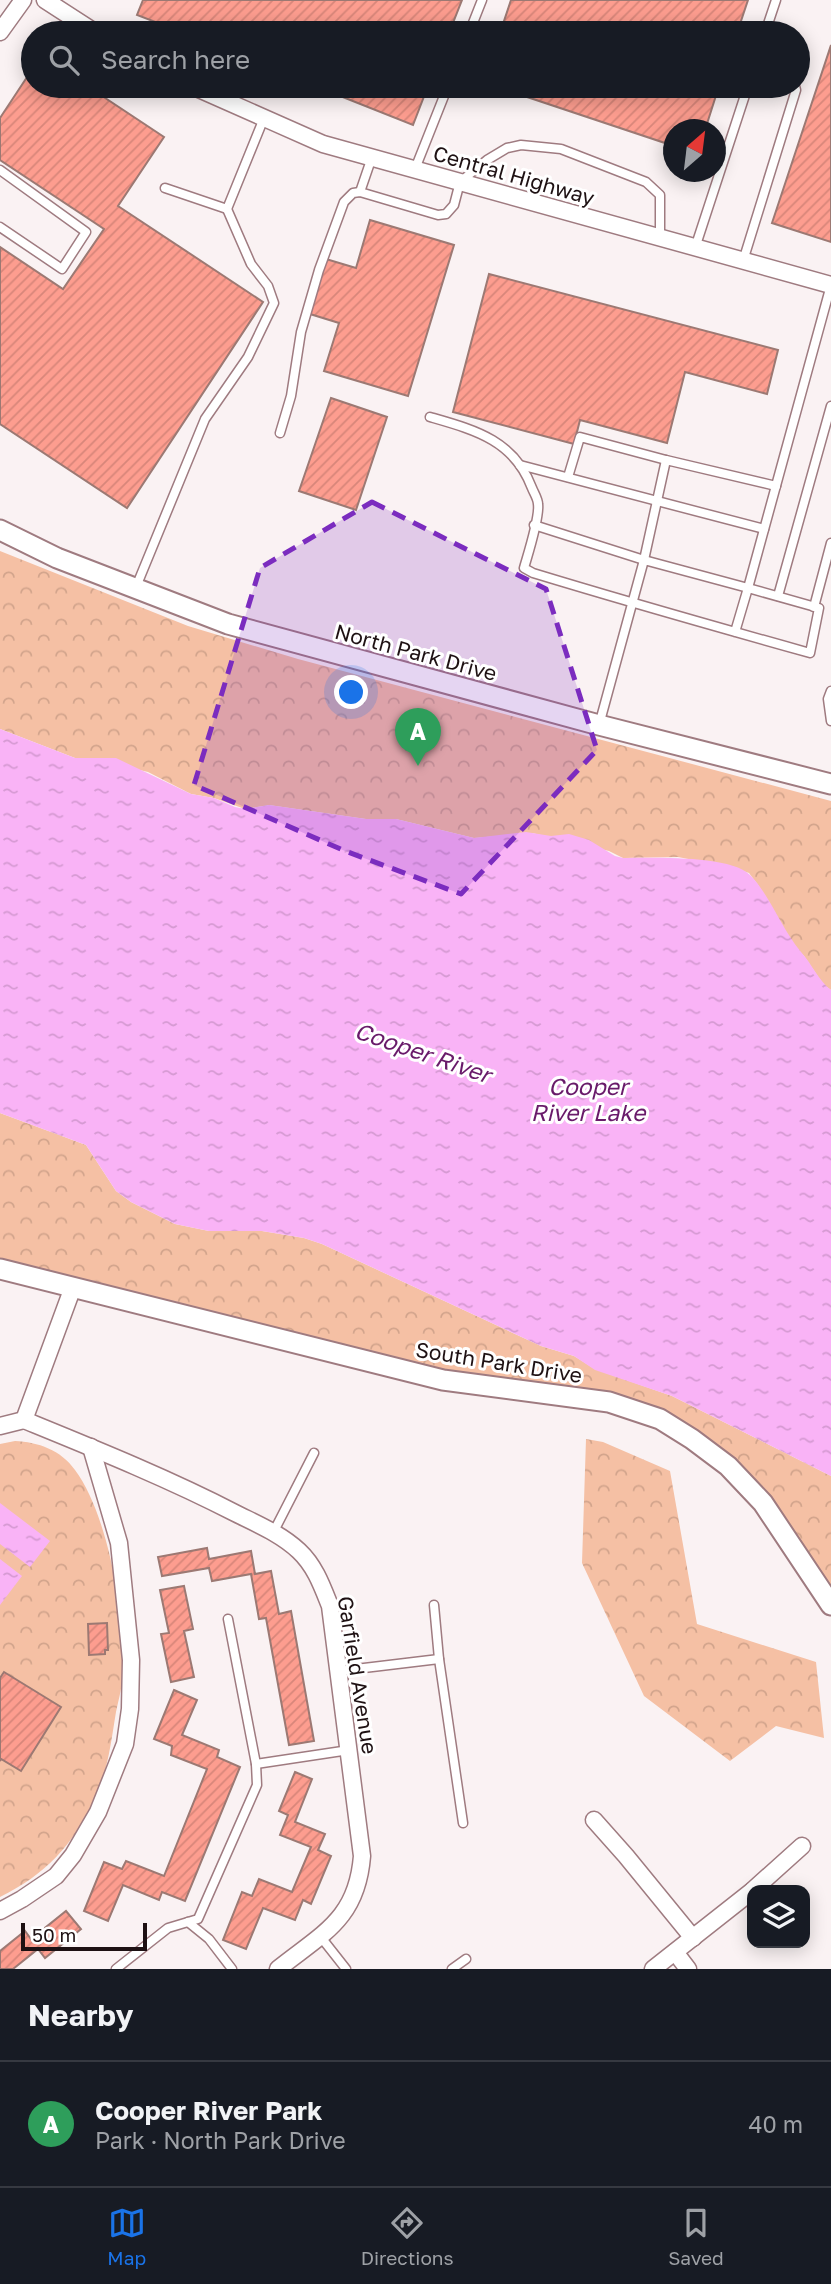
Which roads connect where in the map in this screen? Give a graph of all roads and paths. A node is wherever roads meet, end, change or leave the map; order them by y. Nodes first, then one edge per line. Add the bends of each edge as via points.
1 (23, 0) edge
2 (45, 0) edge
3 (482, 0) edge
4 (776, 0) edge
5 (77, 21) edge
6 (474, 21) edge
7 (769, 21) edge
8 (0, 32) edge
9 (219, 98) edge
10 (443, 98) edge
11 (744, 98) edge
12 (794, 98) edge
13 (264, 118) junction
14 (372, 158) junction
15 (415, 169) junction
16 (0, 170) edge
17 (460, 182) junction
18 (165, 188) dead end
19 (360, 192) junction
20 (227, 209) junction
21 (0, 227) edge
22 (660, 238) junction
23 (695, 248) junction
24 (743, 261) junction
25 (831, 285) edge
26 (831, 405) edge
27 (430, 416) dead end
28 (280, 433) dead end
29 (666, 460) junction
30 (520, 465) junction
31 (568, 477) junction
32 (776, 486) junction
33 (657, 501) junction
34 (534, 525) junction
35 (764, 529) junction
36 (0, 530) edge
37 (831, 543) edge
38 (644, 560) junction
39 (748, 588) junction
40 (135, 589) junction
41 (778, 596) junction
42 (632, 604) junction
43 (814, 607) junction
44 (735, 632) junction
45 (831, 691) edge
46 (831, 721) edge
47 (599, 725) junction
48 (831, 784) edge
49 (0, 1269) edge
50 (73, 1287) junction
51 (24, 1420) junction
52 (0, 1426) edge
53 (91, 1447) junction
54 (314, 1453) dead end
55 (273, 1533) junction
56 (434, 1605) dead end
57 (831, 1605) edge
58 (228, 1619) dead end
59 (439, 1659) junction
60 (339, 1671) junction
61 (349, 1750) junction
62 (256, 1764) junction
63 (594, 1820) dead end
64 (463, 1823) dead end
65 (802, 1846) dead end
66 (760, 1885) edge
67 (747, 1896) edge
68 (0, 1911) edge
69 (188, 1922) junction
70 (320, 1936) junction
71 (693, 1938) junction
72 (675, 1952) junction
73 (466, 1959) dead end
74 (116, 1969) edge
75 (232, 1969) edge
76 (278, 1969) edge
77 (346, 1969) edge
78 (452, 1969) edge
79 (653, 1969) edge
80 (688, 1969) edge

1 - 8 street
2 - 5 street
3 - 6 lane
4 - 7 lane
9 - 13 street, Central Highway
10 - 15 lane
11 - 23 lane
12 - 24 lane
13 - 14 street, Central Highway via 323,144
13 - 20 lane
14 - 15 street, Central Highway
14 - 19 lane
15 - 17 street, Central Highway
16 - 21 lane via 86,232 62,269
17 - 19 lane via 454,205 438,215
17 - 22 street, Central Highway
17 - 22 lane via 507,148 561,149 646,182 660,195
18 - 20 lane
19 - 28 lane via 344,202 319,270
20 - 40 lane via 274,303 248,357 205,419
22 - 23 street, Central Highway
23 - 24 street, Central Highway
24 - 25 street, Central Highway
25 - 32 lane
26 - 41 lane
27 - 30 lane via 491,438
29 - 31 lane via 580,437
29 - 32 lane
29 - 33 lane
30 - 31 lane
30 - 34 lane via 538,505
31 - 33 lane
32 - 35 lane
33 - 35 lane
33 - 38 lane
34 - 38 lane
34 - 42 lane via 524,568
35 - 39 lane
36 - 40 street, North Park Drive
37 - 43 lane
38 - 39 lane
38 - 42 lane
39 - 41 lane
39 - 44 lane
40 - 47 street, North Park Drive via 228,624
41 - 43 lane
42 - 44 lane
42 - 47 lane
43 - 44 lane via 819,608 810,653
45 - 46 lane
47 - 48 street, North Park Drive
49 - 50 street, South Park Drive
50 - 51 street
50 - 57 street, South Park Drive via 443,1380 609,1402 660,1419 728,1466 763,1503
51 - 52 street
51 - 53 street, Garfield Avenue
53 - 55 street, Garfield Avenue
53 - 68 street via 119,1543 131,1660 125,1744 98,1812 73,1855 56,1876
54 - 55 lane
55 - 60 street, Garfield Avenue via 300,1552 314,1569 330,1606
56 - 59 lane
58 - 62 lane
59 - 60 lane
59 - 64 lane
60 - 61 street, Garfield Avenue
61 - 62 lane
61 - 70 street, Garfield Avenue via 360,1872 350,1904
62 - 69 lane via 257,1785 198,1919
63 - 71 street
65 - 66 street
67 - 71 street
69 - 74 lane via 168,1928
69 - 75 lane via 209,1939
70 - 76 street, Garfield Avenue
70 - 77 lane
71 - 72 street
72 - 79 street
72 - 80 street
73 - 78 lane

